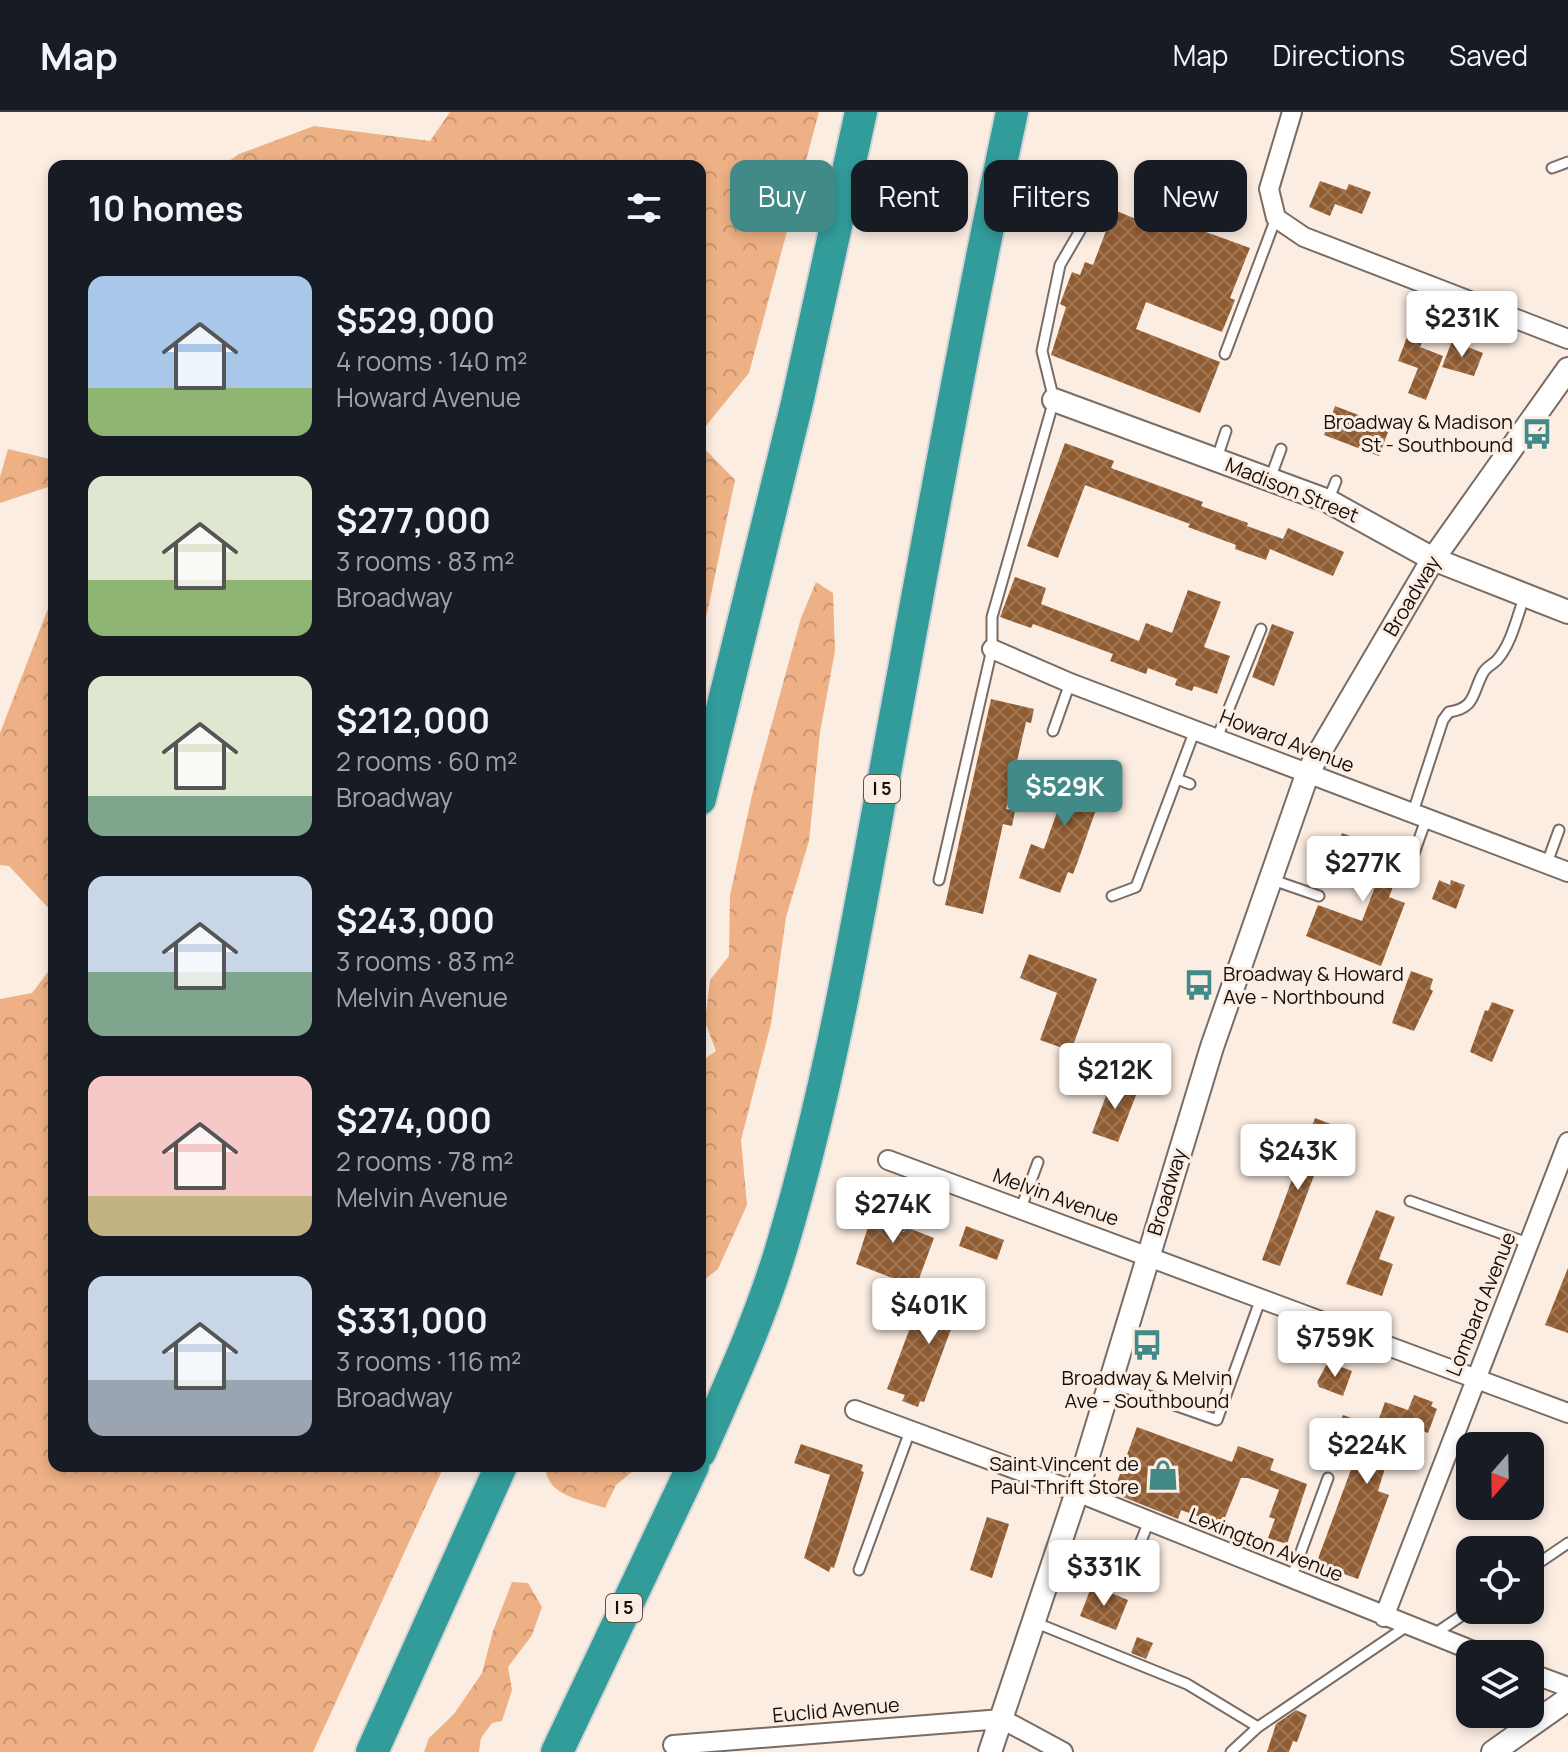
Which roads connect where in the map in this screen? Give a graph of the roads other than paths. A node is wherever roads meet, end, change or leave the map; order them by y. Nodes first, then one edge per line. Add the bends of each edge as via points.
1 (861, 112) edge
2 (1012, 112) edge
3 (1292, 112) edge
4 (1568, 162) edge
5 (1552, 168) dead end
6 (1276, 218) junction
7 (1079, 232) edge
8 (1568, 339) edge
9 (1225, 354) dead end
10 (1568, 369) edge
11 (1054, 400) junction
12 (1226, 431) dead end
13 (1281, 449) dead end
14 (1216, 459) junction
15 (1270, 479) junction
16 (1433, 559) junction
17 (1525, 595) junction
18 (1568, 612) edge
19 (1261, 629) dead end
20 (992, 649) junction
21 (1070, 683) junction
22 (1195, 730) junction
23 (1053, 731) dead end
24 (1217, 738) junction
25 (1308, 772) junction
26 (706, 775) edge
27 (1177, 779) junction
28 (1190, 784) dead end
29 (1420, 815) junction
30 (1559, 830) dead end
31 (1547, 863) junction
32 (1568, 872) edge
33 (1270, 879) junction
34 (939, 880) dead end
35 (1404, 881) dead end
36 (1112, 896) dead end
37 (1319, 896) dead end
38 (1568, 1142) edge
39 (888, 1160) dead end
40 (1038, 1162) dead end
41 (925, 1173) junction
42 (1410, 1201) dead end
43 (1021, 1208) junction
44 (905, 1225) dead end
45 (1528, 1243) junction
46 (1148, 1254) junction
47 (1261, 1297) junction
48 (1475, 1378) junction
49 (1109, 1382) junction
50 (855, 1410) dead end
51 (1568, 1413) edge
52 (910, 1431) junction
53 (706, 1438) edge
54 (498, 1472) edge
55 (690, 1472) edge
56 (1328, 1478) dead end
57 (1077, 1492) junction
58 (1149, 1521) junction
59 (1568, 1543) edge
60 (1544, 1559) edge
61 (859, 1570) dead end
62 (1126, 1579) dead end
63 (1291, 1579) junction
64 (1384, 1617) junction
65 (1456, 1620) edge
66 (1034, 1622) junction
67 (1407, 1626) junction
68 (1433, 1636) junction
69 (1456, 1645) edge
70 (1544, 1678) edge
71 (1568, 1687) edge
72 (1568, 1699) edge
73 (1002, 1719) junction
74 (1258, 1727) junction
75 (673, 1745) dead end
76 (372, 1752) edge
77 (557, 1752) edge
78 (990, 1752) edge
79 (1063, 1752) edge
80 (1231, 1752) edge
81 (1493, 1752) edge

1 - 26 highway
2 - 53 highway, I 5 via 978,268 847,977 809,1144 781,1248
3 - 6 street via 1269,189
4 - 5 lane
6 - 8 street via 1304,237
6 - 9 lane
7 - 11 lane via 1060,265 1042,351
10 - 16 street, Broadway
11 - 14 street, Madison Street
11 - 20 lane via 992,617
12 - 14 lane
13 - 15 lane
14 - 15 street, Madison Street
15 - 16 street, Madison Street via 1332,491
16 - 17 street, Madison Street
16 - 25 street, Broadway
17 - 18 street, Madison Street
17 - 29 lane via 1508,642 1484,670 1473,701 1443,720
19 - 24 lane
20 - 21 street, Howard Avenue
20 - 34 lane
21 - 22 street, Howard Avenue
21 - 23 lane
22 - 24 street, Howard Avenue
22 - 27 lane
24 - 25 street, Howard Avenue
25 - 29 street, Howard Avenue
25 - 33 street, Broadway
27 - 28 lane
27 - 36 lane via 1136,887
29 - 31 street, Howard Avenue
29 - 35 lane
30 - 31 lane
31 - 32 street, Howard Avenue
33 - 37 lane
33 - 46 street, Broadway
38 - 45 street, Lombard Avenue
39 - 41 street, Melvin Avenue
40 - 43 lane
41 - 43 street, Melvin Avenue
41 - 44 lane
42 - 45 lane
43 - 46 street, Melvin Avenue
45 - 48 street, Lombard Avenue
46 - 47 street, Melvin Avenue
46 - 49 street, Broadway
47 - 48 street, Melvin Avenue
47 - 49 lane via 1217,1420
48 - 51 street, Melvin Avenue
48 - 64 street, Lombard Avenue
49 - 57 street, Broadway
50 - 52 street, Lexington Avenue
52 - 57 street, Lexington Avenue
52 - 61 lane
54 - 76 highway
55 - 77 highway, I 5
56 - 63 lane
57 - 58 street, Lexington Avenue
57 - 66 street, Broadway
58 - 62 lane
58 - 63 street, Lexington Avenue
59 - 60 lane
63 - 64 street, Lexington Avenue
64 - 67 street, Lexington Avenue
65 - 68 lane
66 - 73 street, Broadway
66 - 74 lane via 1187,1684
67 - 68 street, Lexington Avenue
67 - 74 lane
68 - 69 street, Lexington Avenue
70 - 71 street
72 - 81 street
73 - 75 street, Euclid Avenue
73 - 78 street, Broadway
73 - 79 street
74 - 80 lane

